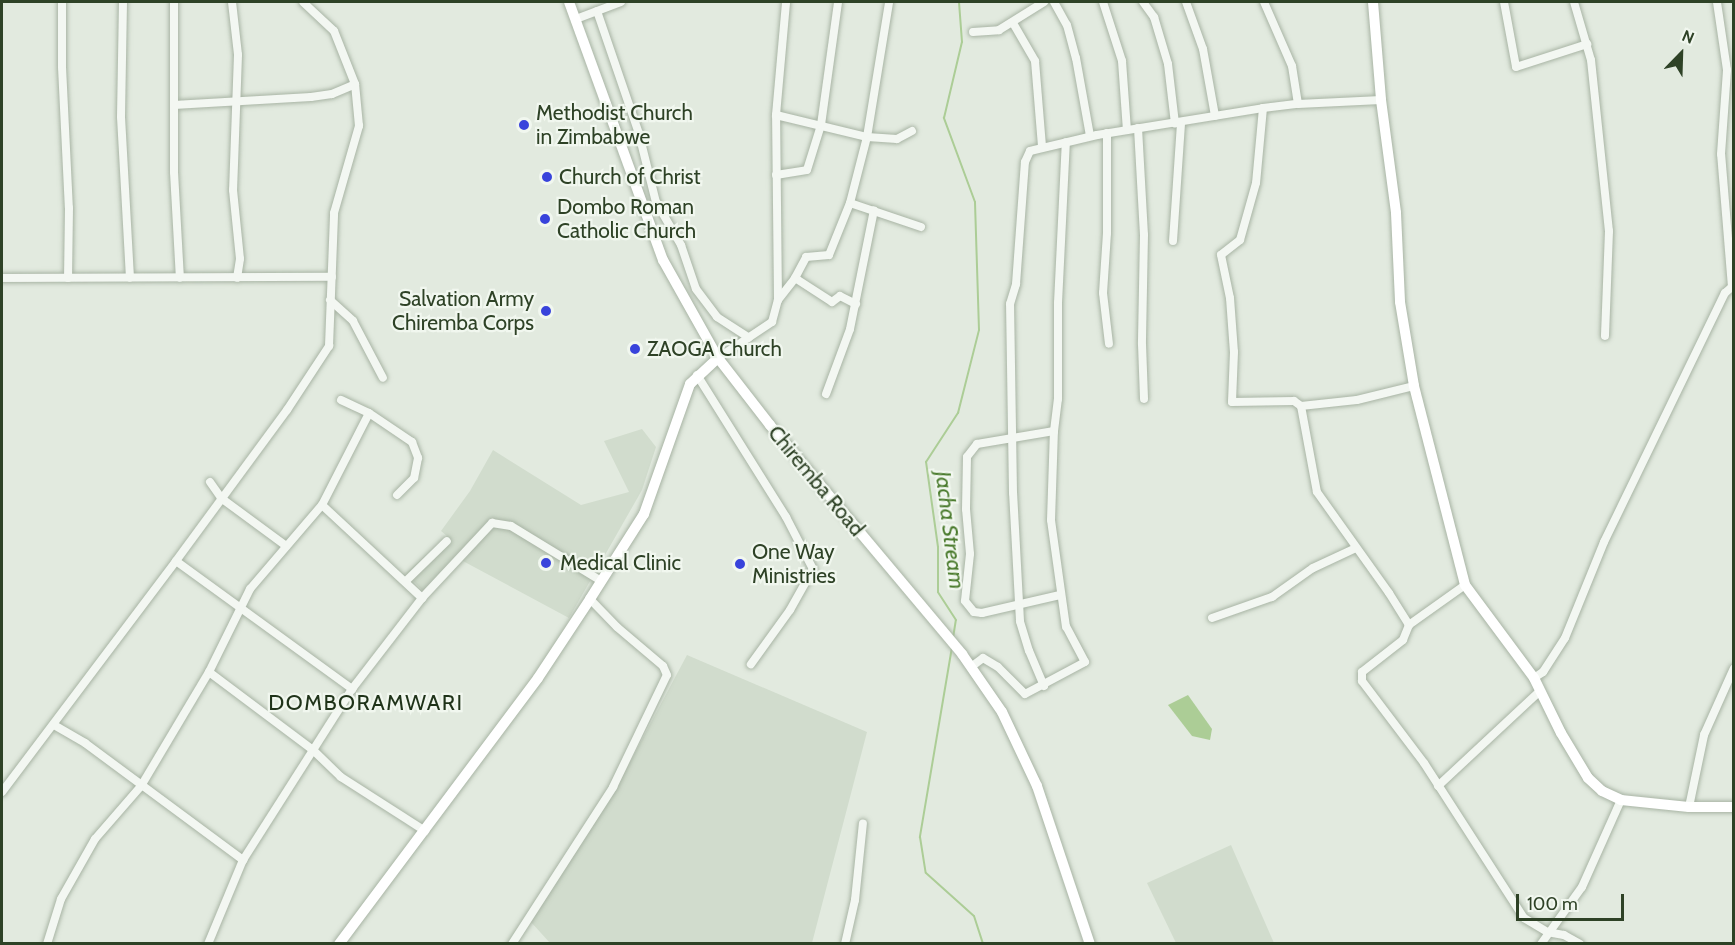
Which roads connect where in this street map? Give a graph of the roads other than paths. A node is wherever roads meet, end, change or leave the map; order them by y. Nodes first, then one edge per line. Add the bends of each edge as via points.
1 (62, 2) edge
2 (123, 2) edge
3 (174, 2) edge
4 (232, 2) edge
5 (303, 2) edge
6 (569, 2) edge
7 (621, 2) edge
8 (786, 2) edge
9 (838, 2) edge
10 (889, 2) edge
11 (1043, 2) edge
12 (1054, 2) edge
13 (1103, 2) edge
14 (1143, 2) edge
15 (1186, 2) edge
16 (1264, 2) edge
17 (1374, 2) edge
18 (1504, 2) edge
19 (1574, 2) edge
20 (1717, 2) edge
21 (597, 11) junction
22 (576, 18) junction
23 (1013, 23) junction
24 (973, 32) dead end
25 (1587, 44) junction
26 (355, 84) junction
27 (1381, 100) junction
28 (236, 102) junction
29 (1298, 104) junction
30 (174, 105) junction
31 (1263, 108) junction
32 (776, 115) junction
33 (1215, 116) junction
34 (1178, 124) junction
35 (821, 125) junction
36 (1138, 128) junction
37 (1127, 130) junction
38 (912, 131) dead end
39 (1107, 133) junction
40 (639, 134) junction
41 (1090, 136) junction
42 (867, 137) junction
43 (619, 142) junction
44 (1066, 142) junction
45 (1042, 146) junction
46 (776, 175) junction
47 (850, 203) junction
48 (874, 210) junction
49 (921, 227) dead end
50 (1173, 241) dead end
51 (332, 277) junction
52 (2, 278) edge
53 (68, 278) junction
54 (130, 278) junction
55 (180, 278) junction
56 (237, 278) junction
57 (795, 278) junction
58 (1733, 287) edge
59 (330, 300) junction
60 (778, 300) junction
61 (856, 304) junction
62 (1605, 336) dead end
63 (749, 338) junction
64 (1109, 344) dead end
65 (718, 358) junction
66 (697, 375) junction
67 (383, 378) dead end
68 (1414, 386) junction
69 (826, 394) dead end
70 (1144, 399) dead end
71 (341, 400) dead end
72 (1301, 406) junction
73 (369, 413) junction
74 (1053, 431) junction
75 (1013, 438) junction
76 (210, 482) dead end
77 (397, 495) dead end
78 (220, 498) junction
79 (322, 505) junction
80 (447, 541) dead end
81 (286, 546) junction
82 (1356, 548) junction
83 (176, 561) junction
84 (406, 581) junction
85 (601, 581) junction
86 (1465, 585) junction
87 (1060, 595) junction
88 (422, 598) junction
89 (590, 599) junction
90 (1019, 604) junction
91 (241, 608) junction
92 (1212, 618) dead end
93 (1409, 625) junction
94 (751, 664) dead end
95 (971, 667) junction
96 (1734, 668) edge
97 (209, 672) junction
98 (1534, 678) junction
99 (1044, 686) junction
100 (352, 689) junction
101 (1540, 691) junction
102 (54, 725) junction
103 (313, 750) junction
104 (141, 786) junction
105 (1438, 786) junction
106 (2, 792) edge
107 (1621, 800) junction
108 (1689, 807) junction
109 (1734, 807) edge
110 (863, 823) dead end
111 (425, 831) junction
112 (243, 860) junction
113 (1547, 932) junction
114 (344, 942) edge
115 (46, 944) edge
116 (208, 944) edge
117 (512, 944) edge
118 (845, 944) edge
119 (1090, 944) edge
120 (1541, 944) edge
121 (1580, 944) edge

1 - 53 street
2 - 54 street via 121,117
3 - 30 street
4 - 28 street via 238,55
5 - 26 street via 334,31
6 - 22 street, Chiremba Road
7 - 21 street
8 - 32 street
9 - 35 street
10 - 42 street
11 - 23 street
12 - 41 street via 1067,26 1076,58
13 - 37 street via 1122,61
14 - 34 street via 1154,17 1168,64
15 - 33 street via 1203,49
16 - 29 street via 1292,66
17 - 27 street
18 - 25 street via 1516,68
19 - 25 street
20 - 58 street via 1727,70 1720,154
21 - 22 street
21 - 40 street
22 - 43 street, Chiremba Road
23 - 24 street via 999,30
23 - 45 street via 1035,61
25 - 62 street via 1592,60 1608,231
26 - 28 street via 332,94
26 - 51 street via 359,126 334,213
27 - 29 street
27 - 68 street via 1396,213 1400,302
28 - 30 street
28 - 56 street via 233,190 240,259
29 - 31 street
30 - 55 street
31 - 33 street
31 - 72 street via 1250,206 1240,240 1221,255 1230,298 1232,402 1294,401
32 - 35 street
32 - 46 street
33 - 34 street
34 - 36 street
34 - 50 street
35 - 42 street
35 - 46 street via 807,170
36 - 37 street
36 - 70 street via 1144,235
37 - 39 street
38 - 42 street via 897,139
39 - 41 street
39 - 64 street via 1103,293
40 - 43 street
40 - 63 street via 656,202 681,245 696,289 717,317
41 - 44 street
42 - 47 street
43 - 65 street, Chiremba Road via 663,260
44 - 45 street
44 - 74 street via 1058,399
45 - 75 street via 1030,151 1025,162 1016,284 1010,304
46 - 60 street
47 - 48 street
47 - 57 street via 829,255 806,257
48 - 49 street
48 - 61 street
51 - 56 street
51 - 59 street
52 - 53 street
53 - 54 street
54 - 55 street
55 - 56 street
57 - 60 street
57 - 61 street via 832,302 840,296
58 - 98 street via 1725,293 1609,532 1565,638 1543,672
59 - 67 street via 353,321
59 - 78 street via 329,346 287,410
60 - 63 street via 772,322
61 - 69 street via 848,340
63 - 65 street
65 - 66 street
65 - 95 street, Chiremba Road
66 - 85 street via 690,384 644,514
66 - 94 street via 786,517 813,569 790,610
68 - 72 street via 1357,400
68 - 86 street
71 - 73 street
72 - 82 street via 1317,492
73 - 77 street via 412,442 418,458 414,478
73 - 79 street
74 - 75 street
74 - 87 street via 1051,520 1059,561
75 - 90 street
75 - 90 street via 977,444 967,457 970,554 965,601 974,612 981,613
76 - 78 street
78 - 81 street
78 - 83 street
79 - 81 street
79 - 84 street
80 - 84 street
81 - 91 street via 250,589
82 - 92 street via 1313,568 1272,597
82 - 93 street
83 - 91 street
83 - 102 street
84 - 88 street
85 - 88 street via 511,526 492,523
85 - 89 street
86 - 93 street
86 - 98 street
87 - 90 street
87 - 99 street via 1066,627 1085,662
88 - 100 street
89 - 111 street via 538,678
89 - 117 street via 663,666 667,675 614,787
90 - 99 street via 1029,651
91 - 97 street
91 - 100 street
93 - 105 street via 1404,640 1362,672 1362,681
95 - 99 street via 983,658 1025,694
95 - 119 street, Chiremba Road via 1002,712 1030,770
96 - 108 street via 1704,735
97 - 103 street
97 - 104 street
98 - 101 street
100 - 103 street
101 - 105 street
101 - 107 street via 1588,778 1602,791
102 - 104 street via 85,742
102 - 106 street
103 - 111 street via 342,777
103 - 112 street
104 - 112 street
104 - 115 street via 95,838 61,899
105 - 113 street via 1524,918
107 - 108 street
107 - 113 street via 1582,887
108 - 109 street
110 - 118 street via 855,900
111 - 114 street
112 - 116 street
113 - 120 street
113 - 121 street

